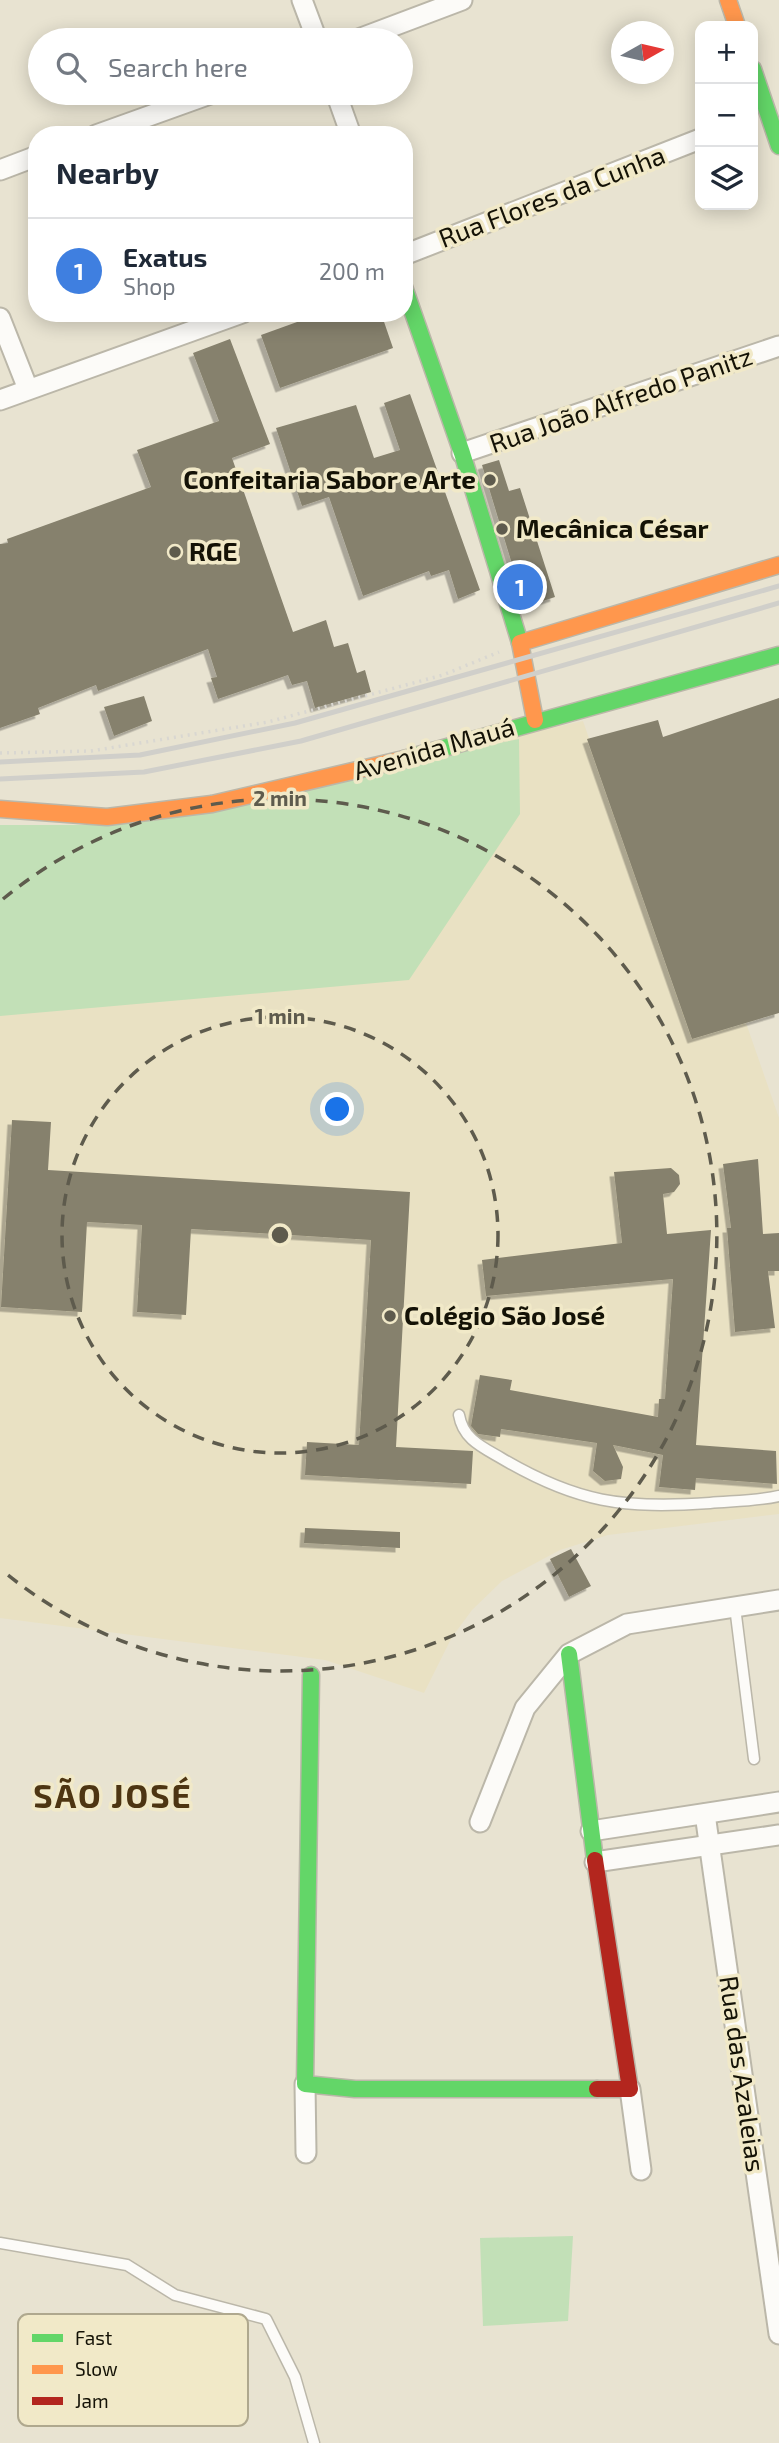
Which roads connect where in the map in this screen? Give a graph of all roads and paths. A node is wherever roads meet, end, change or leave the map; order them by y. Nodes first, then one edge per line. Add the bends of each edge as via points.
1 (302, 0) edge
2 (462, 0) edge
3 (728, 0) edge
4 (735, 21) edge
5 (312, 28) edge
6 (388, 28) edge
7 (758, 84) edge
8 (180, 105) edge
9 (340, 105) edge
10 (767, 113) edge
11 (121, 126) edge
12 (348, 126) edge
13 (695, 141) edge
14 (779, 146) edge
15 (28, 159) edge
16 (0, 170) edge
17 (413, 251) edge
18 (413, 313) edge
19 (0, 318) edge
20 (217, 322) edge
21 (779, 346) edge
22 (28, 389) junction
23 (0, 400) edge
24 (462, 453) junction
25 (779, 565) edge
26 (520, 643) junction
27 (779, 655) edge
28 (535, 720) junction
29 (0, 753) edge
30 (0, 809) edge
31 (459, 1415) dead end
32 (779, 1496) edge
33 (779, 1600) edge
34 (735, 1607) junction
35 (569, 1654) junction
36 (311, 1675) dead end
37 (754, 1759) dead end
38 (779, 1802) edge
39 (705, 1814) junction
40 (663, 1820) junction
41 (480, 1822) dead end
42 (591, 1831) junction
43 (779, 1835) edge
44 (709, 1845) junction
45 (667, 1852) junction
46 (595, 1862) junction
47 (305, 2084) junction
48 (630, 2089) junction
49 (306, 2153) dead end
50 (641, 2170) dead end
51 (0, 2243) edge
52 (247, 2314) edge
53 (248, 2314) edge
54 (779, 2334) edge
55 (314, 2443) edge

1 - 5 street
2 - 6 street
3 - 4 street
7 - 10 street
8 - 11 street
9 - 12 street
10 - 14 street
13 - 17 street, Rua Flores da Cunha
15 - 16 street
18 - 24 street, Avenida Mauá
19 - 22 street
20 - 22 street
21 - 24 street, Rua João Alfredo Panitz
22 - 23 street
24 - 26 street, Avenida Mauá
25 - 26 street
26 - 28 street, Avenida Mauá
26 - 29 path via 443,675 268,722 91,751
27 - 28 street, Avenida Mauá
28 - 30 street, Avenida Mauá via 355,773 212,804 107,817
31 - 32 lane via 468,1438 488,1450 542,1480 609,1503 659,1507
33 - 34 street
34 - 35 street via 627,1624
34 - 37 lane
35 - 41 street via 525,1708
35 - 42 street
36 - 47 street
38 - 39 street
39 - 40 street
39 - 44 street, Rua das Azaleias
40 - 42 street
40 - 45 street
42 - 46 street
43 - 44 street
44 - 45 street
44 - 54 street, Rua das Azaleias
45 - 46 street
46 - 48 street
47 - 48 street
47 - 49 street
48 - 50 street
51 - 52 lane via 127,2264 175,2295
53 - 55 lane via 266,2319 295,2377

